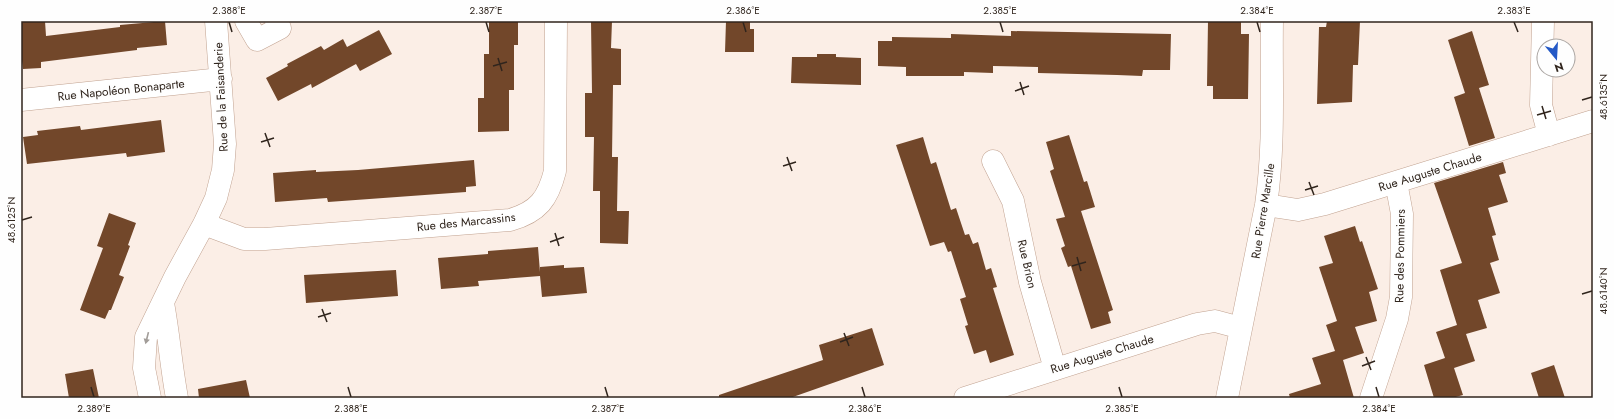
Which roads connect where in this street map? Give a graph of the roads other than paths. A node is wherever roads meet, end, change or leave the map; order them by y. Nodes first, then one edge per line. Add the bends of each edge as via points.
1 (216, 21) edge
2 (246, 21) edge
3 (556, 21) edge
4 (1272, 21) edge
5 (1543, 21) edge
6 (284, 23) edge
7 (221, 79) junction
8 (21, 100) edge
9 (1593, 121) edge
10 (1548, 135) junction
11 (993, 162) dead end
12 (1396, 182) junction
13 (1266, 205) junction
14 (204, 224) junction
15 (163, 303) junction
16 (1241, 328) junction
17 (1055, 369) junction
18 (974, 397) edge
19 (150, 398) edge
20 (177, 398) edge
21 (1227, 398) edge
22 (1371, 398) edge

1 - 7 street, Rue de la Faisanderie
2 - 6 street via 257,40
3 - 14 street, Rue des Marcassins via 554,171 548,192 531,212 510,220 265,239 244,239
4 - 13 street, Rue Pierre Marcille via 1273,127
5 - 10 street via 1541,106
7 - 8 street, Rue Napoléon Bonaparte
7 - 14 street, Rue de la Faisanderie via 225,144 223,170 216,198
9 - 10 street, Rue Auguste Chaude
10 - 12 street, Rue Auguste Chaude
11 - 17 street, Rue Brion via 1013,201 1030,282
12 - 13 street, Rue Auguste Chaude via 1298,210
12 - 22 street, Rue des Pommiers via 1402,214 1401,297 1397,318
13 - 16 street, Rue Pierre Marcille
14 - 15 street, Rue de la Faisanderie
15 -> 19 street, Rue de la Faisanderie via 146,337 144,368
15 - 20 street
16 - 17 street, Rue Auguste Chaude via 1215,322 1196,324
16 - 21 street, Rue Pierre Marcille
17 - 18 street, Rue Auguste Chaude

